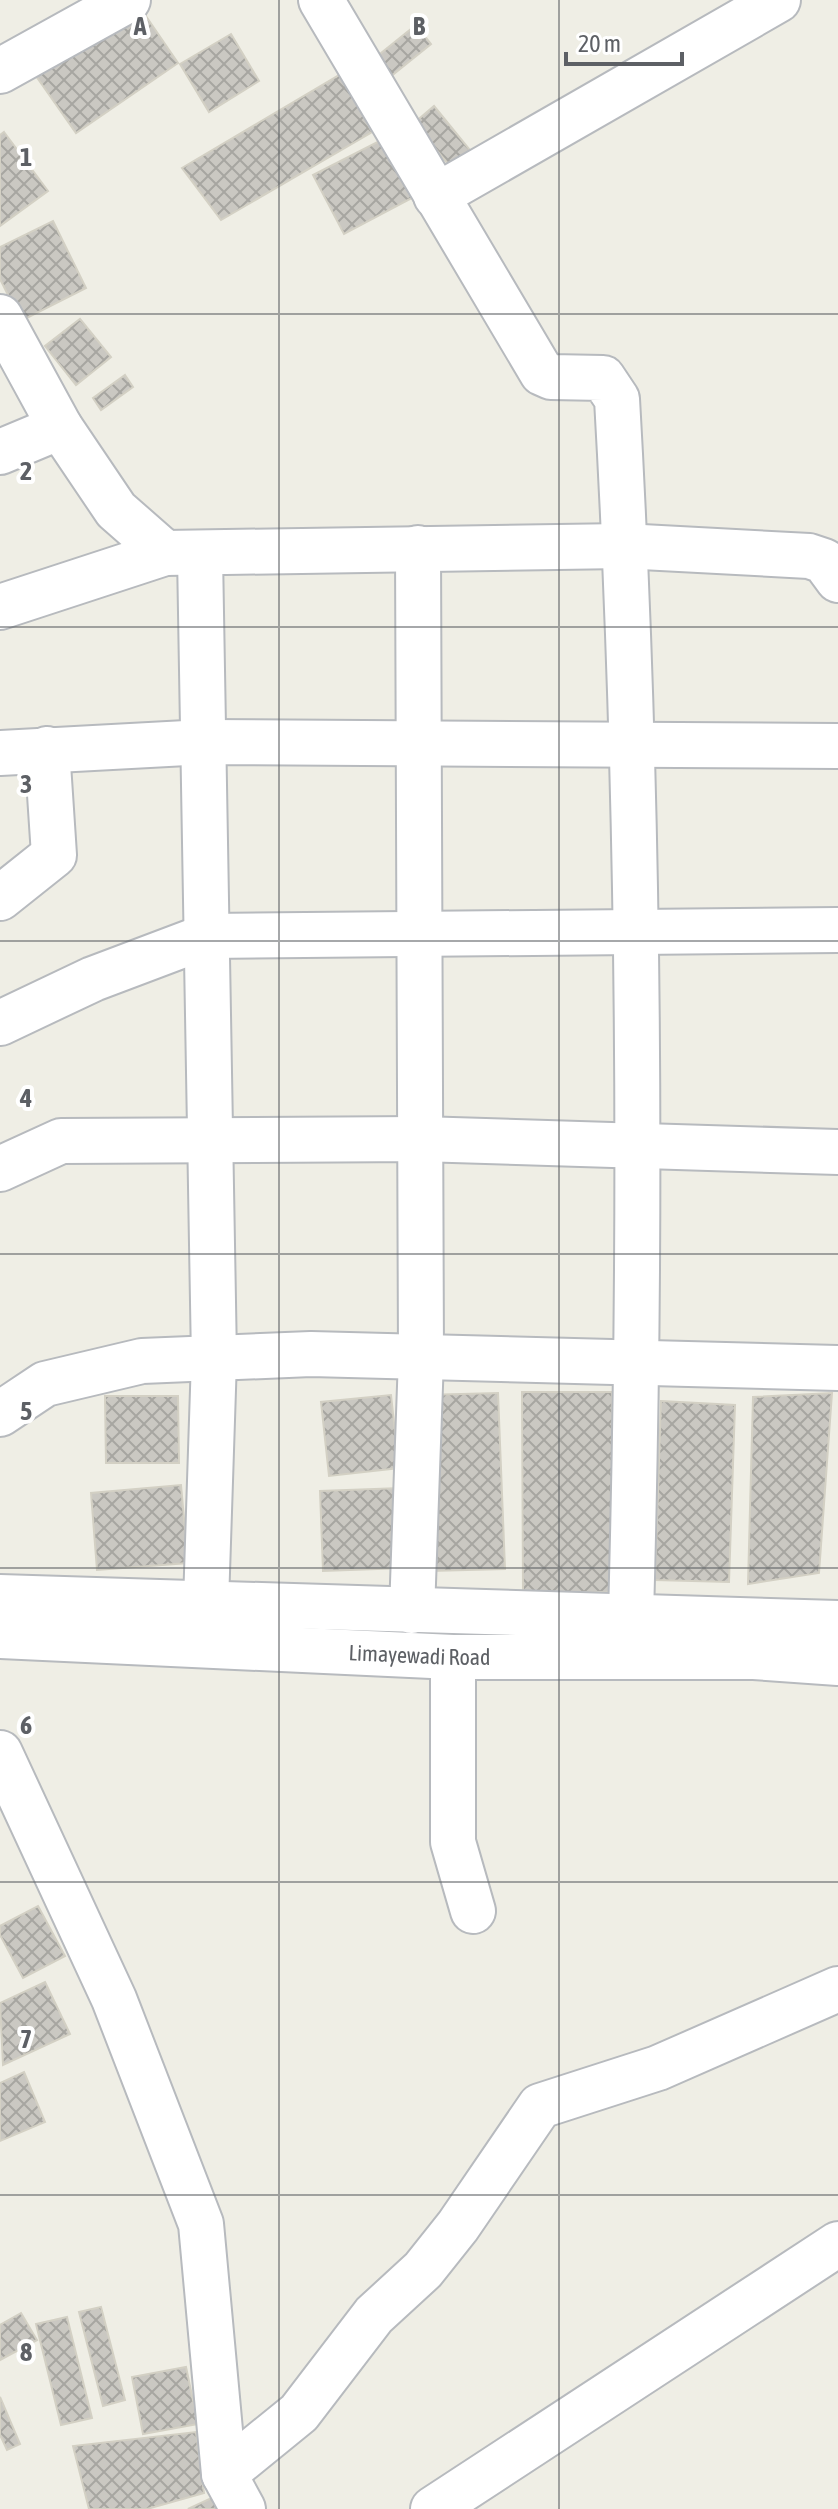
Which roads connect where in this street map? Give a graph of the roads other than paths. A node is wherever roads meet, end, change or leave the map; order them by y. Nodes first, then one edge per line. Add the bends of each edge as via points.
1 (128, 0) edge
2 (321, 0) edge
3 (778, 0) edge
4 (0, 71) edge
5 (436, 196) junction
6 (0, 317) edge
7 (60, 427) junction
8 (0, 452) edge
9 (623, 546) junction
10 (418, 548) junction
11 (182, 554) junction
12 (838, 580) edge
13 (0, 607) edge
14 (205, 742) junction
15 (421, 743) junction
16 (634, 745) junction
17 (838, 746) edge
18 (47, 749) junction
19 (0, 753) edge
20 (0, 898) edge
21 (838, 930) edge
22 (635, 932) junction
23 (420, 935) junction
24 (207, 936) junction
25 (0, 1023) edge
26 (210, 1138) junction
27 (420, 1139) junction
28 (636, 1146) junction
29 (838, 1152) edge
30 (0, 1169) edge
31 (421, 1358) junction
32 (214, 1359) junction
33 (638, 1365) junction
34 (838, 1368) edge
35 (0, 1414) edge
36 (0, 1597) edge
37 (206, 1603) junction
38 (412, 1611) junction
39 (631, 1616) junction
40 (838, 1623) edge
41 (0, 1636) edge
42 (453, 1657) junction
43 (838, 1663) edge
44 (0, 1753) edge
45 (473, 1911) dead end
46 (838, 1989) edge
47 (838, 2244) edge
48 (233, 2491) edge
49 (433, 2509) edge

1 - 4 street
2 - 5 street
3 - 5 street
5 - 9 street via 542,373 603,378 614,390
6 - 7 street
7 - 8 street
7 - 11 street via 116,510
9 - 10 street
9 - 12 street via 809,556 824,561
9 - 16 street
10 - 11 street
10 - 15 street
11 - 13 street
11 - 14 street
14 - 15 street
14 - 18 street
14 - 24 street
15 - 16 street
15 - 23 street
16 - 17 street
16 - 22 street
18 - 19 street
18 - 20 street via 54,855
21 - 22 street
22 - 23 street
22 - 28 street
23 - 24 street
23 - 27 street
24 - 25 street via 93,979
24 - 26 street
26 - 27 street
26 - 30 street via 61,1141
26 - 32 street
27 - 28 street
27 - 31 street
28 - 29 street
28 - 33 street
31 - 32 street via 311,1354
31 - 33 street
31 - 38 street
32 - 35 street via 142,1361 45,1384
32 - 37 street
33 - 34 street
33 - 39 street
36 - 37 street, Limayewadi Road
37 - 38 street, Limayewadi Road
38 - 39 street, Limayewadi Road
39 - 40 street, Limayewadi Road
41 - 42 street, Limayewadi Road
42 - 43 street, Limayewadi Road via 754,1657
42 - 45 street via 453,1842
44 - 48 street via 114,1999 201,2224
46 - 48 street via 658,2068 540,2106 423,2270 374,2315
47 - 49 street

